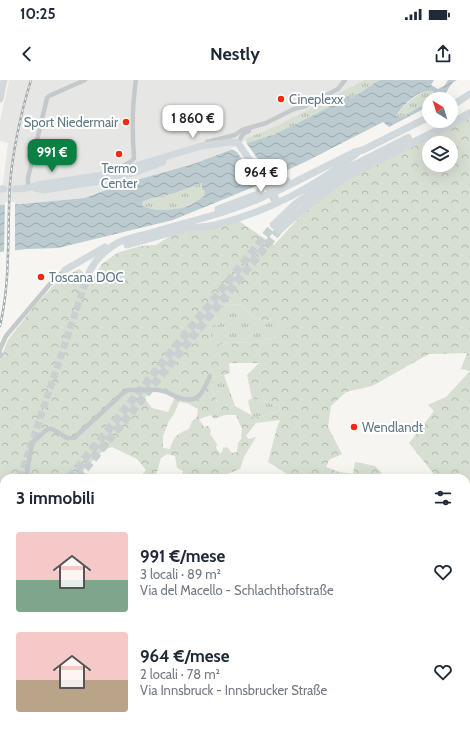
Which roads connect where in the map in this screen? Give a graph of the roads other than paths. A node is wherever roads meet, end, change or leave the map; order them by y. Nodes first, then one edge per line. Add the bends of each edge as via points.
1 (4, 80) edge
2 (85, 80) edge
3 (136, 80) edge
4 (345, 80) edge
5 (470, 94) edge
6 (0, 99) edge
7 (458, 102) edge
8 (306, 106) junction
9 (470, 106) edge
10 (470, 112) edge
11 (458, 113) edge
12 (458, 118) edge
13 (422, 121) edge
14 (429, 128) edge
15 (440, 128) edge
16 (238, 143) junction
17 (220, 144) junction
18 (356, 153) junction
19 (166, 156) junction
20 (134, 158) junction
21 (113, 173) junction
22 (262, 177) junction
23 (30, 188) junction
24 (15, 189) dead end
25 (275, 197) junction
26 (176, 225) junction
27 (120, 242) junction
28 (109, 249) junction
29 (66, 270) joint
30 (88, 275) tunnel mouth
31 (0, 350) edge
32 (0, 356) edge
33 (210, 376) dead end
34 (27, 474) edge

1 - 6 main road
2 - 23 street via 47,98 28,178
3 - 20 street via 132,102
4 - 8 street via 338,89
5 - 7 main road
8 - 16 street via 274,123 246,132
8 - 19 street via 235,135
9 - 11 highway
10 - 12 highway
13 - 18 main road
14 - 15 highway via 345,170 298,203 277,228 348,176
16 - 17 main road
16 - 22 main road
17 - 19 main road via 201,146
17 - 23 main road via 113,179 44,190
18 - 22 main road via 342,154 273,185
18 - 25 main road
18 - 25 main road via 346,163 309,186
19 - 20 street via 141,162
19 - 21 main road
20 - 21 street
21 - 23 main road
22 - 25 main road
22 - 26 main road via 261,188 256,194
23 - 24 main road
25 - 26 main road
25 - 28 main road via 266,209 215,225 188,228
26 - 27 main road
27 - 28 main road
27 - 29 main road via 106,246
28 - 30 main road via 94,263
29 - 31 street via 50,284 6,336
31 - 32 street
33 - 34 street via 201,394 192,400 164,391 128,390 74,438 67,438 49,428 45,429 32,444

